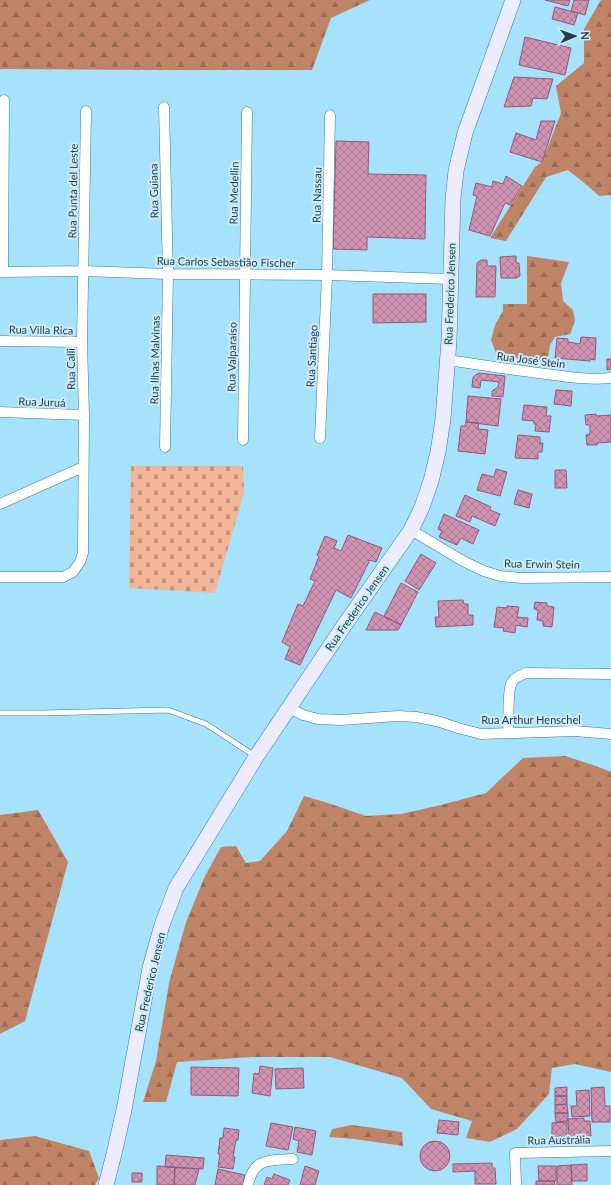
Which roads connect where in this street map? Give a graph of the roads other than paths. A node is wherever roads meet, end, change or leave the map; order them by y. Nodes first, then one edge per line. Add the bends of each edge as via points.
1 (513, 0) edge
2 (4, 100) dead end
3 (164, 107) dead end
4 (86, 111) dead end
5 (247, 112) dead end
6 (330, 115) dead end
7 (83, 271) junction
8 (1, 272) edge
9 (168, 274) junction
10 (245, 274) junction
11 (327, 275) junction
12 (451, 279) junction
13 (0, 341) edge
14 (82, 342) junction
15 (448, 360) junction
16 (611, 378) edge
17 (0, 412) edge
18 (84, 416) junction
19 (320, 438) dead end
20 (242, 440) dead end
21 (165, 447) dead end
22 (83, 467) junction
23 (0, 504) edge
24 (411, 530) junction
25 (0, 577) edge
26 (611, 577) edge
27 (611, 674) edge
28 (289, 708) junction
29 (0, 713) edge
30 (508, 733) junction
31 (611, 734) edge
32 (256, 757) junction
33 (611, 1151) edge
34 (293, 1159) dead end
35 (106, 1185) edge
36 (248, 1185) edge
37 (516, 1185) edge

1 - 12 main road, Rua Frederico Jensen via 465,133 456,171
2 - 8 street
3 - 9 street, Rua Guiana
4 - 7 street, Rua Punta del Leste
5 - 10 street, Rua Medellin
6 - 11 street, Rua Nassau
7 - 8 street, Rua Carlos Sebastião Fischer
7 - 9 street, Rua Carlos Sebastião Fischer
7 - 14 street, Rua Calli
9 - 10 street, Rua Carlos Sebastião Fischer
9 - 21 street, Rua Ilhas Malvinas
10 - 11 street, Rua Carlos Sebastião Fischer
10 - 20 street, Rua Valparaíso
11 - 12 street, Rua Carlos Sebastião Fischer
11 - 19 street, Rua Santiago
12 - 15 main road, Rua Frederico Jensen
13 - 14 street, Rua Villa Rica
14 - 18 street, Rua Calli
15 - 16 street, Rua José Stein via 574,377
15 - 24 main road, Rua Frederico Jensen via 438,452 422,507
17 - 18 street, Rua Juruá
18 - 22 street, Rua Calli
22 - 23 street
22 - 25 street, Rua Calli via 83,553 73,572 63,577
24 - 26 street, Rua Erwin Stein via 484,571 500,576
24 - 28 main road, Rua Frederico Jensen
27 - 30 street via 526,673 516,677 510,690
28 - 30 street, Rua Arthur Henschel via 318,719 416,717 437,720 481,734
28 - 32 main road, Rua Frederico Jensen
29 - 32 lane via 168,710 206,724
30 - 31 street, Rua Arthur Henschel via 575,731
32 - 35 main road, Rua Frederico Jensen via 181,878 162,925 150,968 124,1110
33 - 37 street, Rua Austrália via 515,1152
34 - 36 street via 265,1161 256,1166 250,1174

